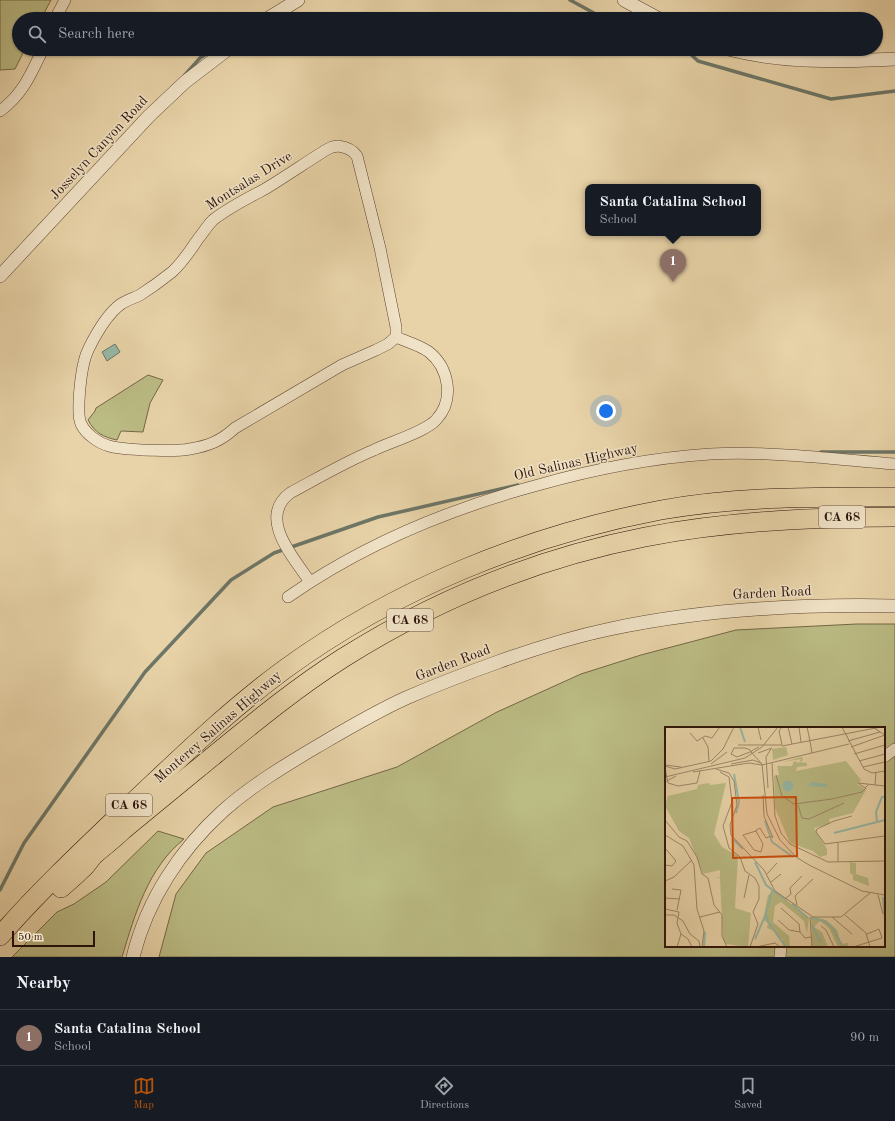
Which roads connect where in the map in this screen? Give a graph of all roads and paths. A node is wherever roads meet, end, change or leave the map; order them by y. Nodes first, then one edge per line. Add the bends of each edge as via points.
1 (65, 0) edge
2 (298, 0) edge
3 (624, 0) edge
4 (59, 12) edge
5 (278, 12) edge
6 (646, 12) edge
7 (39, 56) edge
8 (219, 56) edge
9 (763, 56) edge
10 (895, 58) edge
11 (0, 111) edge
12 (0, 276) edge
13 (396, 337) junction
14 (895, 464) edge
15 (895, 497) edge
16 (895, 518) edge
17 (788, 521) junction
18 (895, 527) edge
19 (310, 582) junction
20 (288, 597) dead end
21 (895, 606) edge
22 (895, 749) edge
23 (885, 756) edge
24 (0, 936) edge
25 (781, 947) edge
26 (0, 948) edge
27 (133, 957) edge
28 (780, 957) edge

1 - 4 street
2 - 5 street
3 - 6 street
7 - 11 street via 23,89
8 - 12 street, Josselyn Canyon Road via 185,82 149,116
9 - 10 street via 790,60 849,61
13 - 13 street, Montsalas Drive via 388,344 342,365 235,428 226,437 191,449 154,450 108,446 92,437 79,418 84,361 97,334 114,310 172,272 207,227 219,216 332,147 344,147 357,156 380,248
13 - 19 street via 424,349 435,358 446,376 446,402 436,420 422,430 346,463 290,493 282,500 277,516 279,533
14 - 19 street, Old Salinas Highway via 781,454 710,454 662,458 616,466 524,489 434,519 369,548
15 - 24 highway, Monterey Salinas Highway / CA 68 via 759,499 663,510 545,539 494,557 432,584 373,614 326,642 249,697 67,865
16 - 17 highway, CA 68 via 836,517
17 - 18 highway
17 - 26 highway, Monterey Salinas Highway / CA 68 via 685,530 575,554 487,584 397,627 324,671 244,730 94,855 82,870
19 - 20 street, Old Salinas Highway
21 - 27 street, Garden Road via 804,606 735,610 615,628 524,653 405,699 294,760 224,810 186,850 164,882 147,916
22 - 23 street
25 - 28 street

